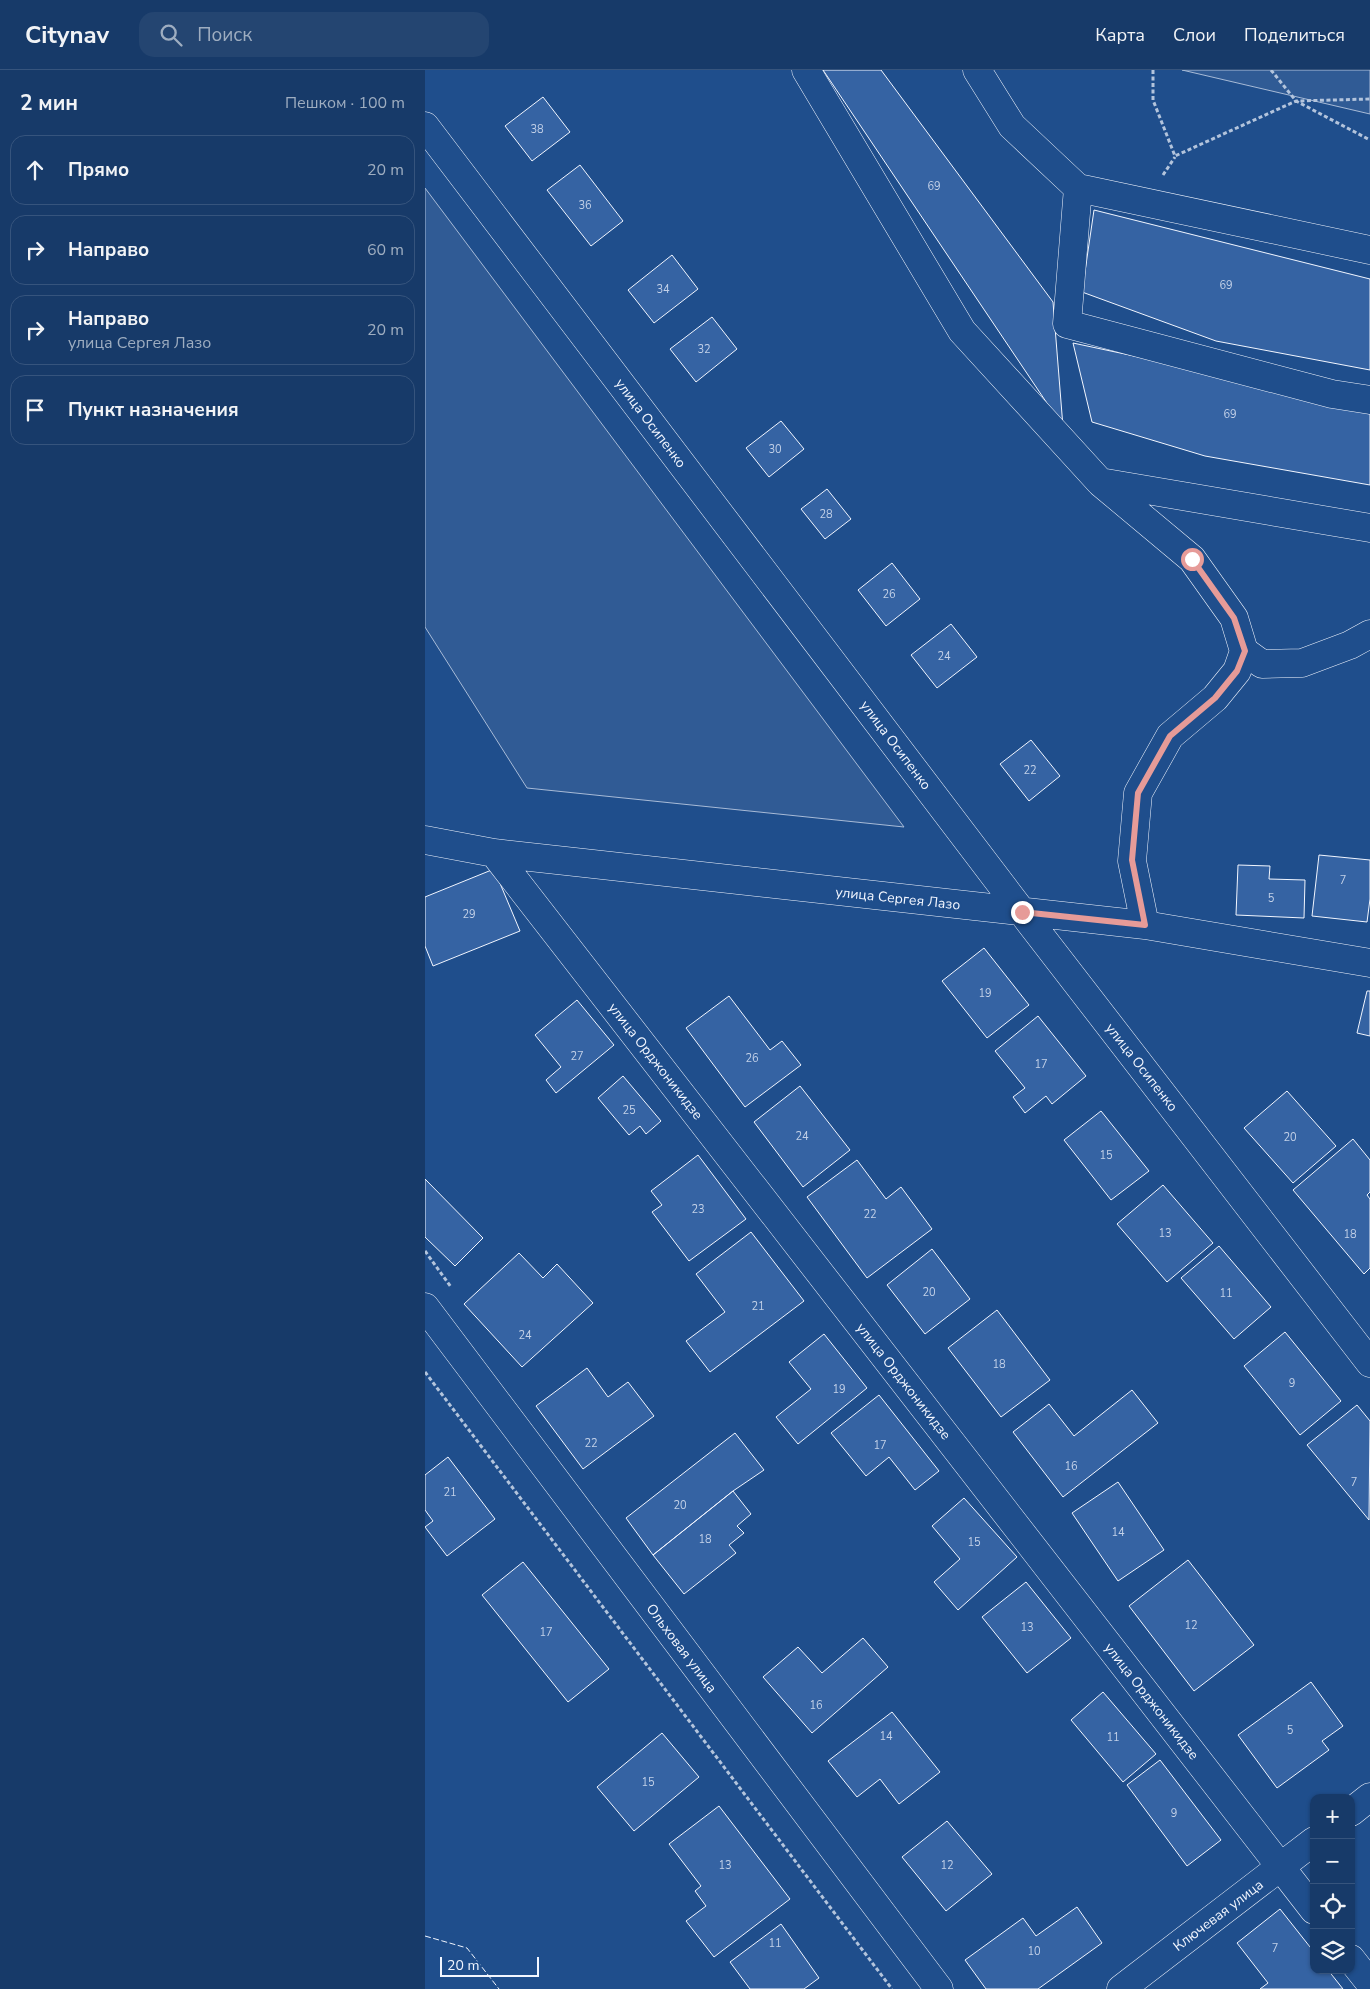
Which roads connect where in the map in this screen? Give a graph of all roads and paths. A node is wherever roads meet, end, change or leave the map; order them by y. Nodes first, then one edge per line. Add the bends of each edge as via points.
1 (806, 70) edge
2 (977, 70) edge
3 (1153, 70) edge
4 (1271, 70) edge
5 (1370, 99) edge
6 (1295, 101) junction
7 (425, 126) edge
8 (1370, 140) edge
9 (1078, 188) junction
10 (1370, 250) edge
11 (1370, 400) edge
12 (1100, 482) junction
13 (1370, 528) edge
14 (1370, 634) edge
15 (1245, 651) junction
16 (425, 840) edge
17 (494, 853) junction
18 (1022, 912) junction
19 (1145, 925) junction
20 (1370, 963) edge
21 (425, 1306) edge
22 (1370, 1363) edge
23 (425, 1372) edge
24 (1370, 1797) edge
25 (1355, 1809) edge
26 (1310, 1844) edge
27 (1281, 1867) junction
28 (1310, 1905) edge
29 (1355, 1964) edge
30 (1370, 1983) edge
31 (893, 1989) edge
32 (939, 1989) edge
33 (1121, 1989) edge

1 - 12 street via 962,331
2 - 9 street via 1012,126
3 - 6 path via 1153,100 1175,156
4 - 6 path
5 - 6 path
6 - 8 path
7 - 18 street, улица Осипенко
9 - 10 street
9 - 11 street via 1067,324 1333,394
12 - 13 street
12 - 15 street via 1192,559 1234,618
14 - 15 street via 1302,663 1262,664
15 - 19 street via 1237,671 1215,698 1170,736 1138,793 1132,860
16 - 17 street, улица Сергея Лазо
17 - 18 street, улица Сергея Лазо
17 - 27 street, улица Орджоникидзе
18 - 19 street, улица Сергея Лазо
18 - 22 street, улица Осипенко
19 - 20 street, улица Сергея Лазо
21 - 32 street, Ольховая улица
23 - 31 path
24 - 25 street
26 - 27 street, Ключевая улица
27 - 28 street, улица Орджоникидзе
27 - 33 street, Ключевая улица
29 - 30 street

